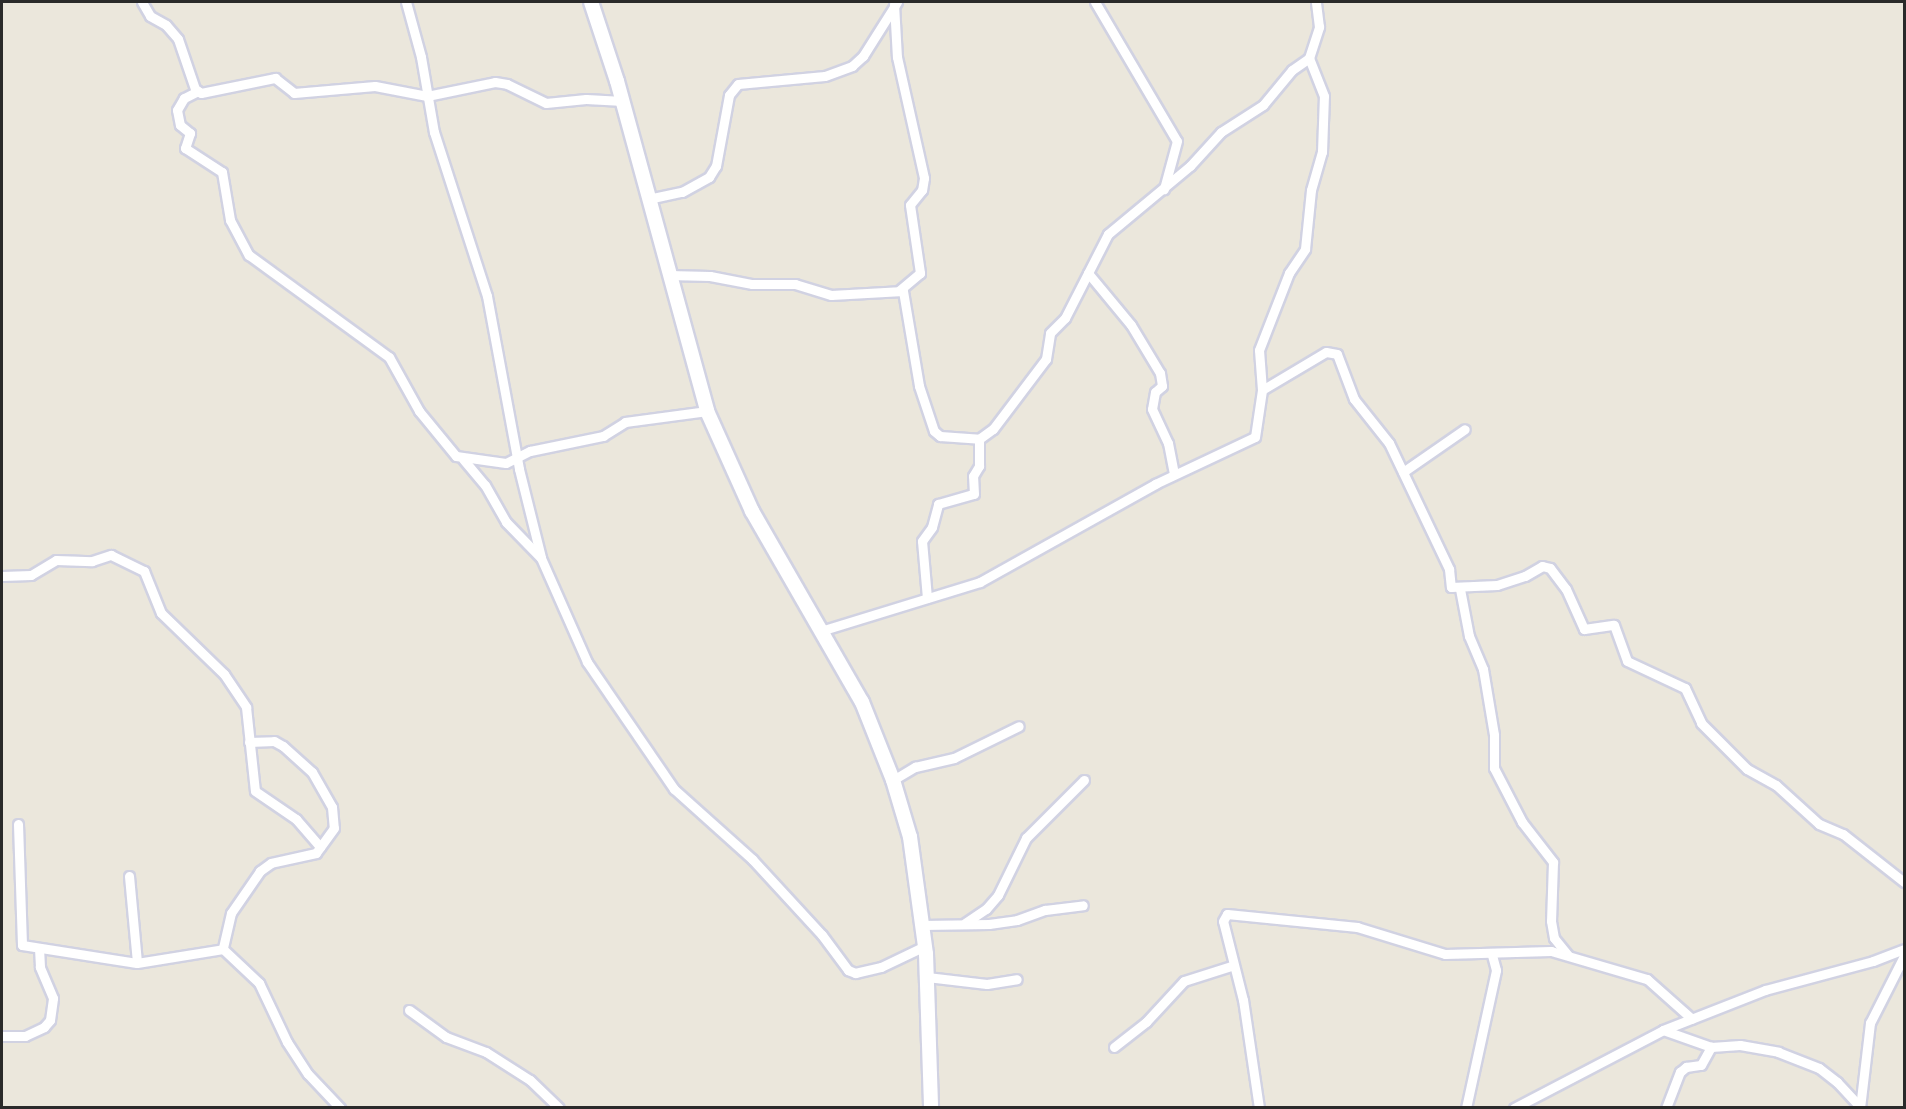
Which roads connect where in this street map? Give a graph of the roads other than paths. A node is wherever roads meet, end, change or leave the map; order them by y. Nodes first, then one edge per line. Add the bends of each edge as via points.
1 (142, 2) edge
2 (406, 2) edge
3 (591, 2) edge
4 (1095, 2) edge
5 (1316, 2) edge
6 (895, 3) edge
7 (1309, 58) junction
8 (198, 92) junction
9 (427, 96) junction
10 (623, 101) junction
11 (1164, 189) junction
12 (648, 198) junction
13 (1088, 273) junction
14 (668, 275) junction
15 (900, 290) junction
16 (1262, 390) junction
17 (706, 411) junction
18 (1465, 429) dead end
19 (979, 439) junction
20 (517, 456) junction
21 (463, 459) junction
22 (1403, 472) junction
23 (1174, 474) junction
24 (541, 558) junction
25 (2, 576) edge
26 (1460, 589) junction
27 (927, 598) junction
28 (824, 630) junction
29 (1019, 726) dead end
30 (249, 742) junction
31 (893, 780) junction
32 (1084, 780) dead end
33 (18, 824) dead end
34 (320, 847) junction
35 (129, 876) dead end
36 (1905, 882) edge
37 (1083, 905) dead end
38 (965, 923) junction
39 (923, 925) junction
40 (925, 946) junction
41 (39, 949) junction
42 (223, 949) junction
43 (1905, 949) edge
44 (1492, 956) junction
45 (1568, 956) junction
46 (1905, 956) edge
47 (137, 963) junction
48 (1234, 965) junction
49 (927, 977) junction
50 (1017, 979) dead end
51 (409, 1010) dead end
52 (1692, 1019) junction
53 (1663, 1030) junction
54 (2, 1036) edge
55 (1114, 1047) dead end
56 (1711, 1047) junction
57 (1528, 1105) edge
58 (340, 1107) edge
59 (559, 1107) edge
60 (931, 1107) edge
61 (1259, 1107) edge
62 (1466, 1107) edge
63 (1514, 1107) edge
64 (1666, 1107) edge
65 (1860, 1107) edge

1 - 8 street via 150,16 166,25 177,39
2 - 9 street
3 - 10 main road
4 - 11 street via 1178,141
5 - 7 street via 1319,27
6 - 12 street via 863,56 852,66 825,76 738,84 729,95 716,166 709,177 682,192
6 - 15 street via 897,57 924,178 922,190 910,205 920,273
7 - 11 street via 1292,70 1263,105 1215,137
7 - 16 street via 1324,96 1322,152 1311,190 1305,249 1290,273 1260,344
8 - 9 street via 205,94 275,78 294,93 375,86
8 - 21 street via 184,98 177,110 180,125 190,133 185,148 222,172 230,220 249,255 389,357 428,424 447,449
9 - 10 street via 495,82 546,103
9 - 20 street via 434,132 487,296
10 - 12 main road
11 - 13 street via 1112,229
12 - 14 main road
13 - 19 street via 1065,318 1050,333 1046,359 993,429
13 - 23 street via 1131,325 1160,373 1162,386 1155,392 1152,409 1168,443
14 - 15 street via 710,276 752,284 795,284 831,295
14 - 17 main road
15 - 19 street via 906,295 919,386 934,431 940,436
16 - 22 street via 1326,352 1337,354 1354,399 1384,433
16 - 23 street via 1258,429 1251,442
17 - 20 street via 626,422 603,436
17 - 28 main road via 752,511
18 - 22 street
19 - 27 street via 974,494 938,504 932,528 922,541
20 - 21 street via 506,463
20 - 24 street
21 - 24 street via 485,485 506,522
22 - 26 street via 1449,569 1451,587
23 - 27 street via 1060,534 980,582
24 - 40 street via 586,662 674,789 752,860 822,934 848,970 855,973 881,967
25 - 30 street via 31,575 56,560 92,561 111,555 137,565 150,582 160,614 224,674 246,707
26 - 36 street via 1497,585 1542,566 1550,568 1566,589 1584,628 1614,625 1627,661 1685,688 1701,723 1746,769 1776,785 1819,824 1843,834
26 - 45 street via 1469,636 1483,669 1494,735 1494,768 1522,822 1553,862 1551,921 1554,938
27 - 28 street
28 - 31 main road via 862,702
29 - 31 street via 954,758 915,767
30 - 34 street via 255,791 296,819
30 - 34 street via 274,741 284,746 320,780 334,828
31 - 39 main road via 910,837
32 - 38 street via 1026,838 987,909
33 - 41 street via 21,943
34 - 42 street via 309,856 271,863 260,871 231,913
35 - 47 street
37 - 38 street via 1045,910 1017,920
38 - 39 street
39 - 40 main road
40 - 49 main road
41 - 47 street
41 - 54 street via 40,967 53,998 50,1020 25,1036
42 - 47 street
42 - 58 street via 259,983 293,1050 323,1092
43 - 52 street via 1765,990
44 - 45 street via 1542,951
44 - 48 street via 1441,953 1357,927 1264,920 1230,913 1223,921
44 - 62 street via 1496,970
45 - 52 street via 1647,979
46 - 65 street via 1870,1023
48 - 55 street via 1184,981 1146,1022
48 - 61 street
49 - 50 street via 987,984
49 - 60 main road
51 - 59 street via 446,1037 486,1052 530,1080
52 - 53 street
53 - 56 street
53 - 57 street
56 - 64 street via 1701,1065 1680,1072
56 - 65 street via 1748,1046 1819,1068
57 - 63 street

